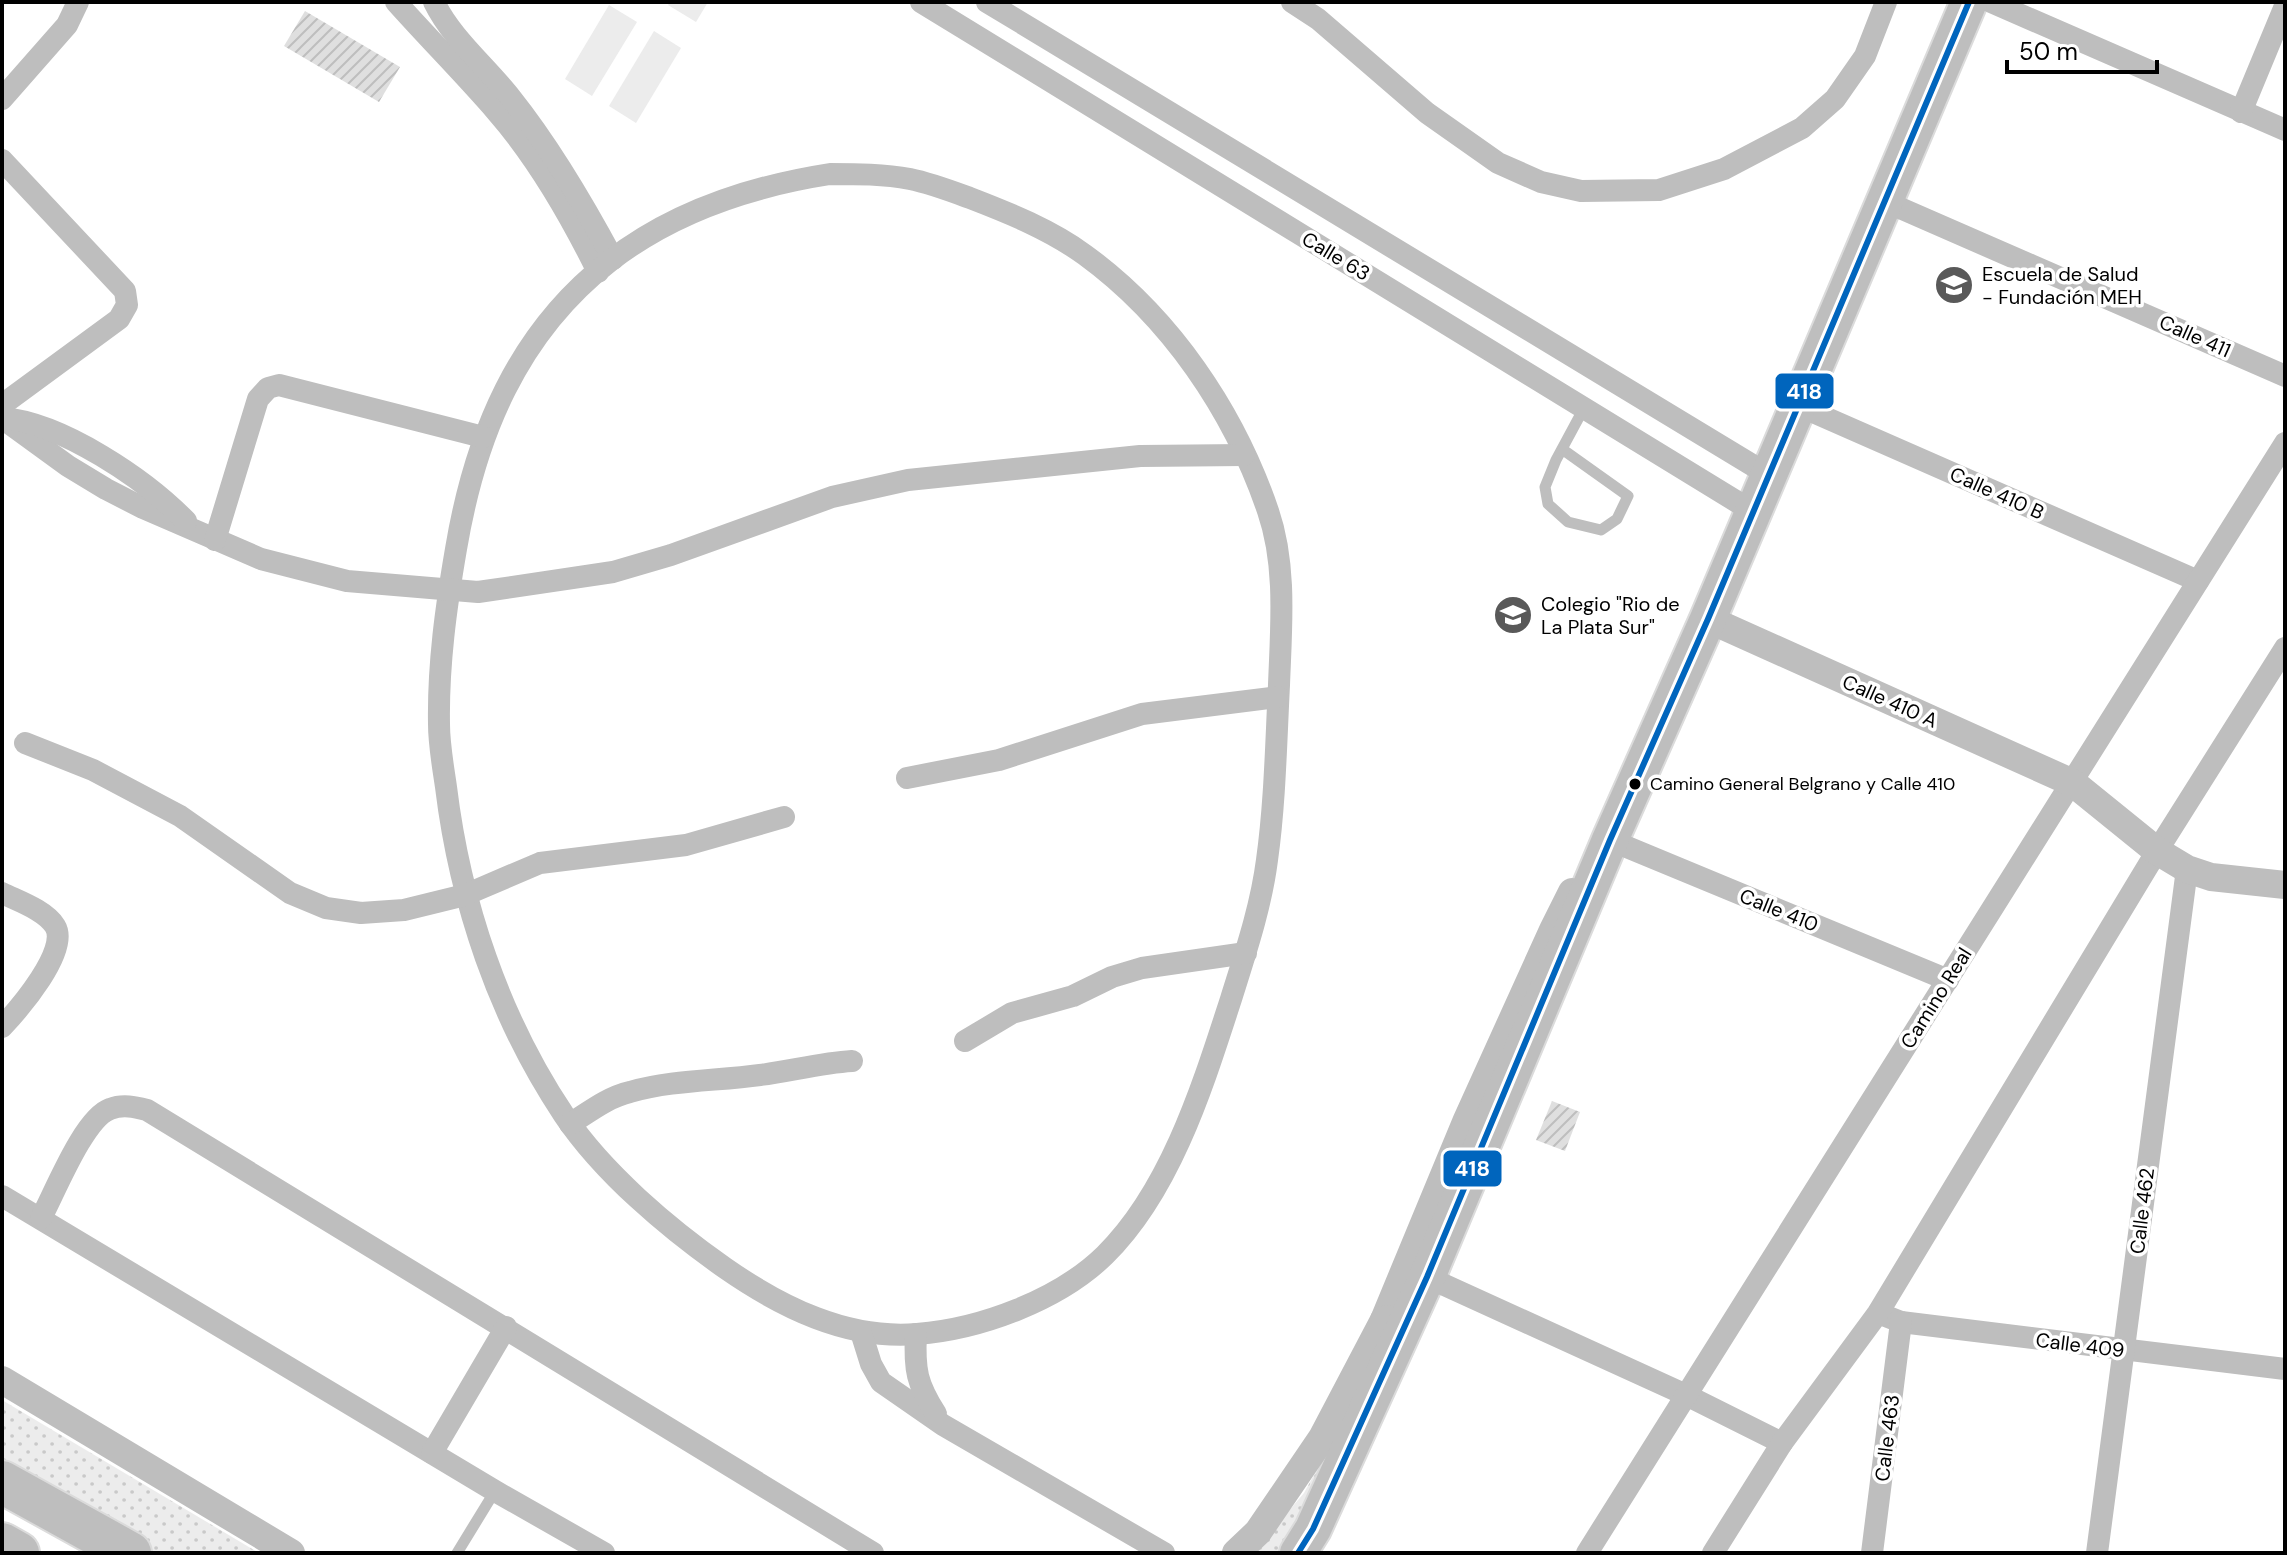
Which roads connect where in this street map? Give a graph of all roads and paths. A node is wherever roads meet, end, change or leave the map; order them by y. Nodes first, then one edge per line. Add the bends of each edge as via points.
1 (78, 2) edge
2 (397, 2) edge
3 (434, 2) edge
4 (921, 2) edge
5 (987, 2) edge
6 (1292, 2) edge
7 (1886, 2) edge
8 (1969, 2) edge
9 (1991, 2) edge
10 (2285, 6) edge
11 (2, 99) edge
12 (2241, 112) junction
13 (2285, 130) edge
14 (2, 160) edge
15 (1884, 201) junction
16 (605, 265) junction
17 (2285, 376) edge
18 (2, 405) edge
19 (1797, 405) junction
20 (1584, 408) junction
21 (2, 418) edge
22 (483, 437) junction
23 (2285, 443) edge
24 (1562, 449) junction
25 (1244, 455) junction
26 (1767, 474) junction
27 (1752, 511) junction
28 (205, 535) junction
29 (2198, 581) junction
30 (449, 591) junction
31 (1708, 619) junction
32 (2285, 648) edge
33 (1278, 697) junction
34 (25, 743) dead end
35 (907, 778) dead end
36 (2073, 783) junction
37 (784, 817) dead end
38 (1610, 840) junction
39 (2157, 851) junction
40 (2187, 869) junction
41 (2285, 885) edge
42 (2, 893) edge
43 (465, 895) junction
44 (1246, 953) junction
45 (1948, 980) junction
46 (2, 1027) edge
47 (965, 1041) dead end
48 (852, 1061) dead end
49 (570, 1124) junction
50 (2, 1196) edge
51 (41, 1218) junction
52 (1427, 1277) junction
53 (1878, 1313) junction
54 (1396, 1319) junction
55 (1901, 1322) junction
56 (506, 1327) junction
57 (861, 1332) junction
58 (916, 1334) junction
59 (2124, 1351) junction
60 (2285, 1369) edge
61 (2, 1380) edge
62 (1686, 1395) junction
63 (943, 1425) junction
64 (1782, 1443) junction
65 (432, 1453) junction
66 (2, 1482) edge
67 (495, 1491) junction
68 (2, 1507) edge
69 (2, 1544) edge
70 (1310, 1545) edge
71 (18, 1553) edge
72 (78, 1553) edge
73 (130, 1553) edge
74 (291, 1553) edge
75 (457, 1553) edge
76 (604, 1553) edge
77 (873, 1553) edge
78 (1164, 1553) edge
79 (1236, 1553) edge
80 (1587, 1553) edge
81 (1713, 1553) edge
82 (1872, 1553) edge
83 (2097, 1553) edge

1 - 11 street via 67,25
2 - 16 street via 498,112
3 - 16 street via 468,51 511,97 584,206
4 - 20 street, Calle 63
5 - 26 street, Calle 63
6 - 7 street via 1427,113 1498,163 1541,182 1581,191 1659,190 1724,169 1802,128 1835,99 1865,56
8 - 15 main road
9 - 12 street
10 - 12 street
12 - 13 street
14 - 18 street via 125,291 127,305 119,319
15 - 17 street, Calle 411
15 - 19 main road
16 - 22 street via 531,344
16 - 25 street via 684,217 777,182 830,174 916,179 1004,211 1083,254 1143,306 1179,347 1214,394
19 - 26 main road
19 - 29 street, Calle 410 B
20 - 24 lane
20 - 27 street, Calle 63
21 - 28 street via 106,489
22 - 28 street via 279,385 268,388 258,399
22 - 30 street via 462,510
23 - 29 street, Camino Real
24 - 24 lane via 1545,487 1548,504 1568,522 1601,530 1617,519 1628,496
25 - 30 street via 1140,456 908,480 832,497 613,572 478,592
25 - 33 street via 1270,515 1277,557 1282,604
26 - 27 main road
27 - 31 main road
28 - 30 street via 261,559 347,581
29 - 36 street, Camino Real
30 - 43 street via 439,729
31 - 36 street, Calle 410 A
31 - 38 main road
32 - 39 street
33 - 35 street via 1142,714 999,760
33 - 44 street via 1267,864
34 - 43 street via 93,770 180,816 290,893 326,908 361,913 404,910
36 - 39 street
36 - 45 street, Camino Real
37 - 43 street via 686,845 540,863
38 - 45 street, Calle 410
38 - 52 main road
38 - 54 street via 1592,858 1553,930 1460,1136
39 - 40 street
39 - 53 street
40 - 41 street via 2211,877
40 - 59 street, Calle 462
42 - 46 street via 46,916 56,927 59,943
43 - 49 street via 519,1033
44 - 47 street via 1112,977 1073,996 1012,1013
44 - 58 street via 1203,1087 1160,1179 1107,1253 1050,1295 1007,1313
45 - 62 street, Camino Real
48 - 49 street via 628,1092
49 - 57 street via 675,1233 781,1302
50 - 51 street
51 - 56 street via 89,1126 108,1109 147,1110
51 - 65 street
52 - 54 main road
52 - 62 street
53 - 55 street, Calle 409
53 - 64 street
54 - 70 main road
54 - 79 street via 1258,1532
55 - 59 street, Calle 409
55 - 82 street, Calle 463
56 - 65 street
56 - 77 street
57 - 58 street
57 - 63 street via 881,1382
58 - 63 street via 914,1365 920,1388
59 - 60 street, Calle 409
59 - 83 street, Calle 462
61 - 74 street
62 - 64 street
62 - 80 street, Camino Real
63 - 78 street
64 - 81 street
65 - 67 street
66 - 73 highway
67 - 75 lane
67 - 76 street
68 - 72 highway
69 - 71 highway

